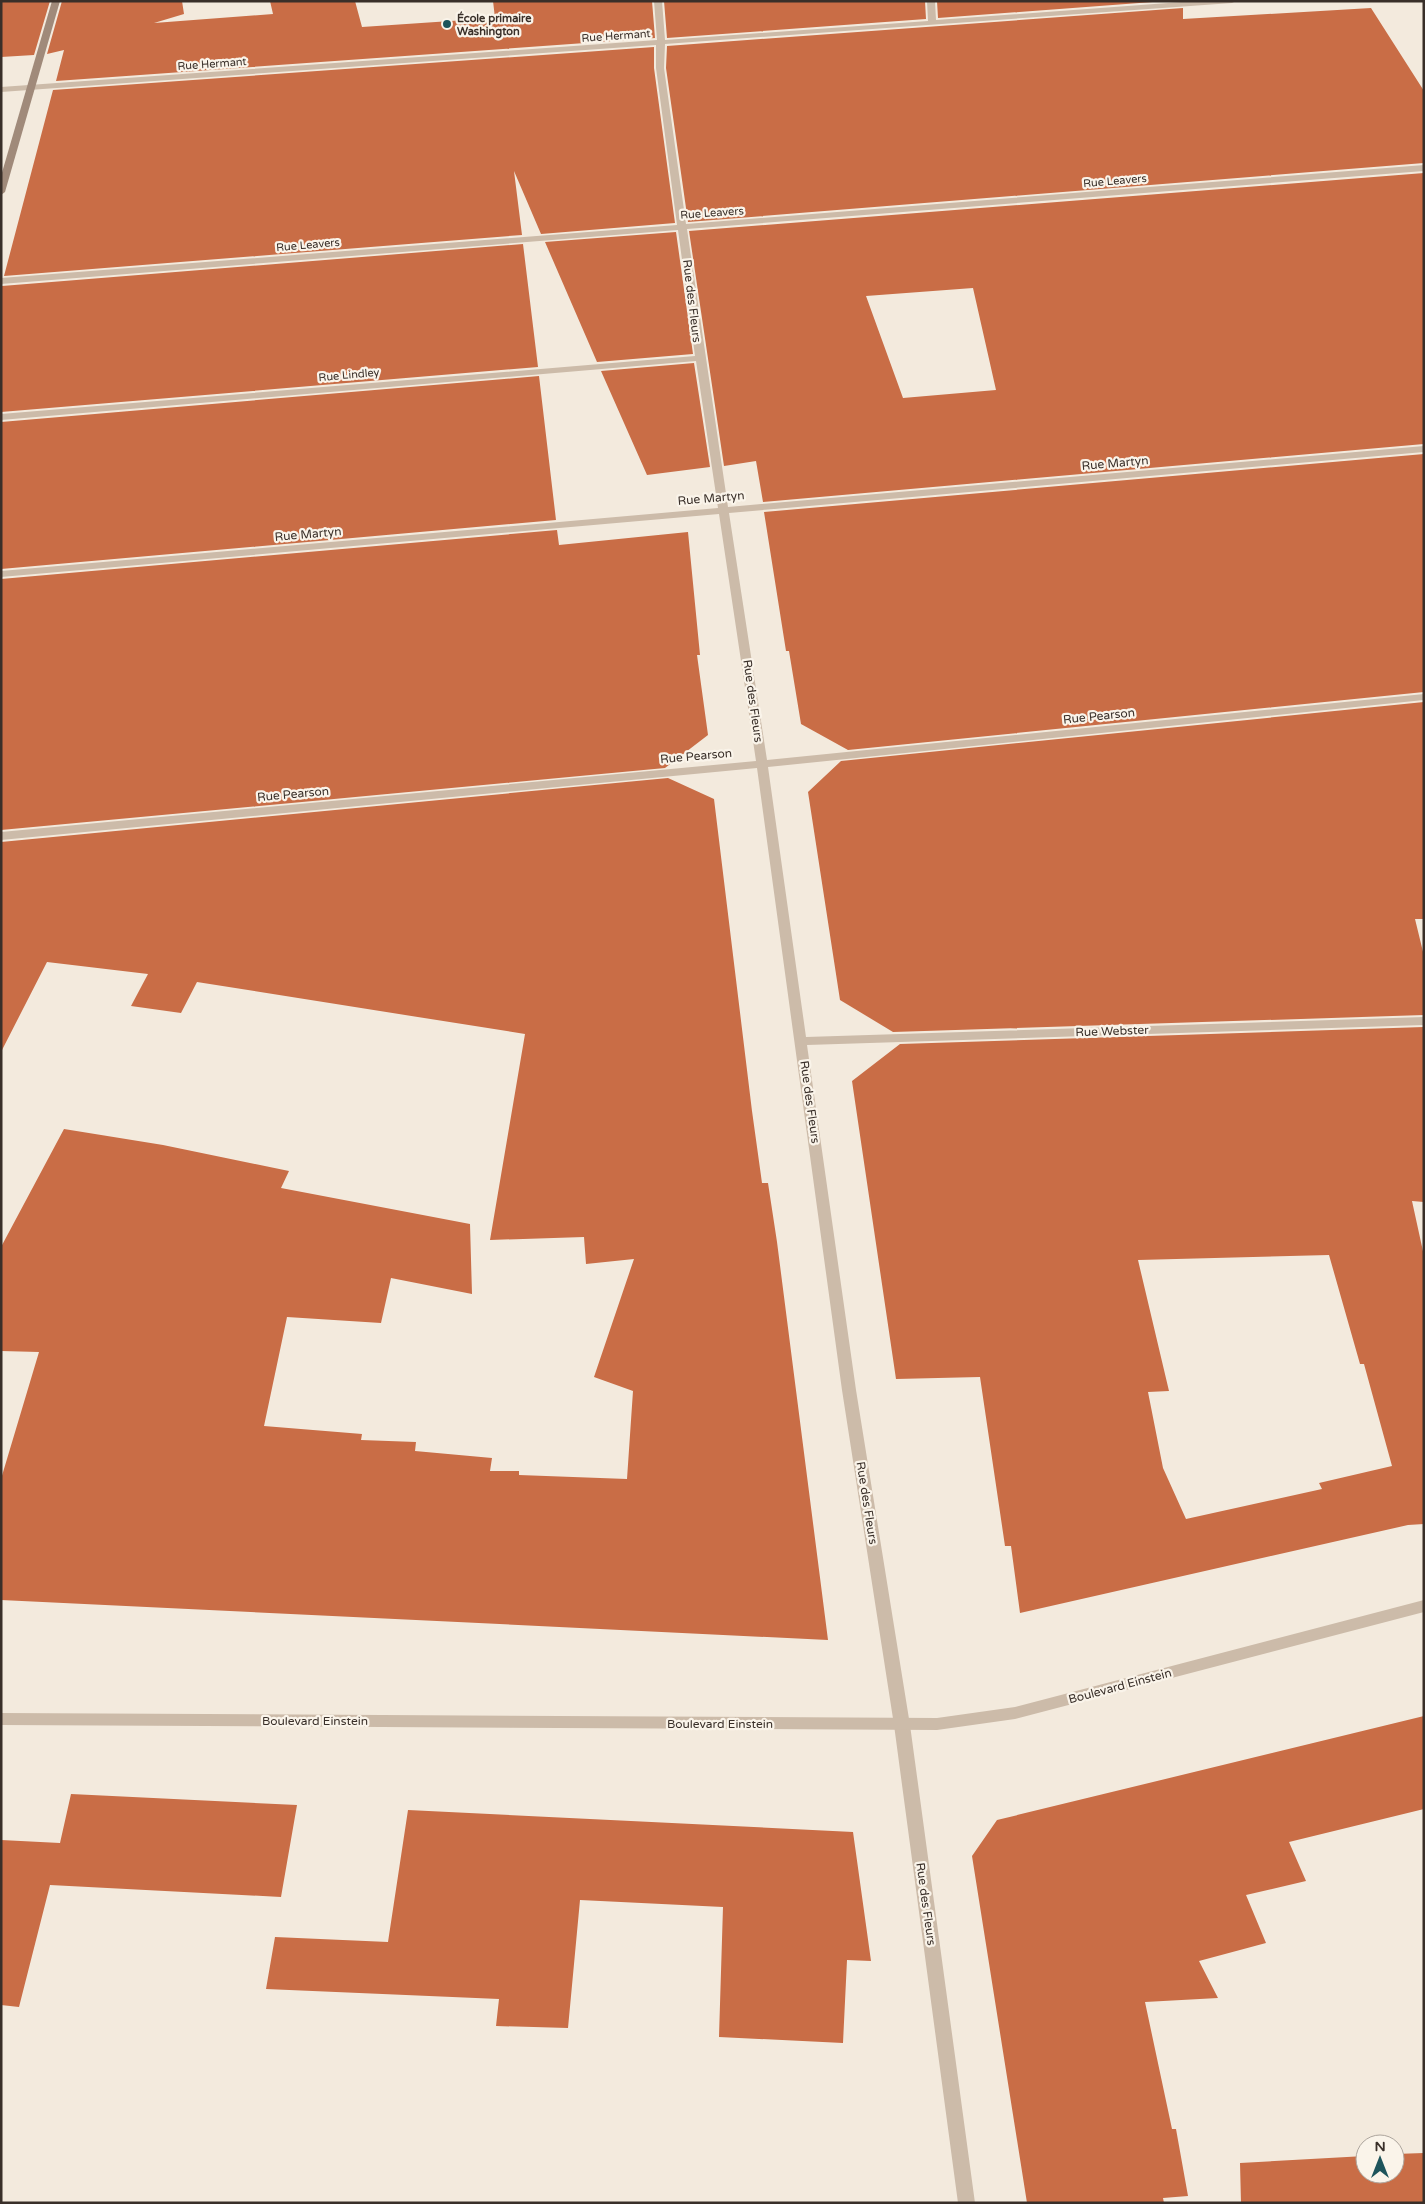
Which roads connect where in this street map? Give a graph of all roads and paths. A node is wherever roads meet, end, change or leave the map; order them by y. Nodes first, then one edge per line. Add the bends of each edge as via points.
1 (56, 1) edge
2 (658, 1) edge
3 (931, 1) edge
4 (1232, 1) edge
5 (932, 24) junction
6 (660, 44) junction
7 (32, 88) junction
8 (1, 90) edge
9 (1424, 168) edge
10 (1, 192) edge
11 (683, 226) junction
12 (1, 281) edge
13 (700, 358) junction
14 (1, 417) edge
15 (1424, 449) edge
16 (724, 510) junction
17 (1, 574) edge
18 (1424, 697) edge
19 (762, 764) junction
20 (1, 836) edge
21 (1424, 1021) edge
22 (801, 1041) junction
23 (1424, 1606) edge
24 (1, 1719) edge
25 (902, 1725) junction
26 (968, 2203) edge

1 - 7 main road
2 - 6 street, Rue des Fleurs
3 - 5 street
4 - 5 street, Rue Hermant
5 - 6 street, Rue Hermant
6 - 7 street, Rue Hermant
6 - 11 street, Rue des Fleurs via 660,68
7 - 8 street, Rue Hermant
7 - 10 main road
9 - 11 street, Rue Leavers
11 - 12 street, Rue Leavers
11 - 13 street, Rue des Fleurs
13 - 14 street, Rue Lindley
13 - 16 street, Rue des Fleurs
15 - 16 street, Rue Martyn
16 - 17 street, Rue Martyn
16 - 19 street, Rue des Fleurs
18 - 19 street, Rue Pearson
19 - 20 street, Rue Pearson
19 - 22 street, Rue des Fleurs
21 - 22 street, Rue Webster
22 - 25 street, Rue des Fleurs via 849,1390
23 - 25 street, Boulevard Einstein via 1015,1714 971,1721
24 - 25 street, Boulevard Einstein
25 - 26 street, Rue des Fleurs

